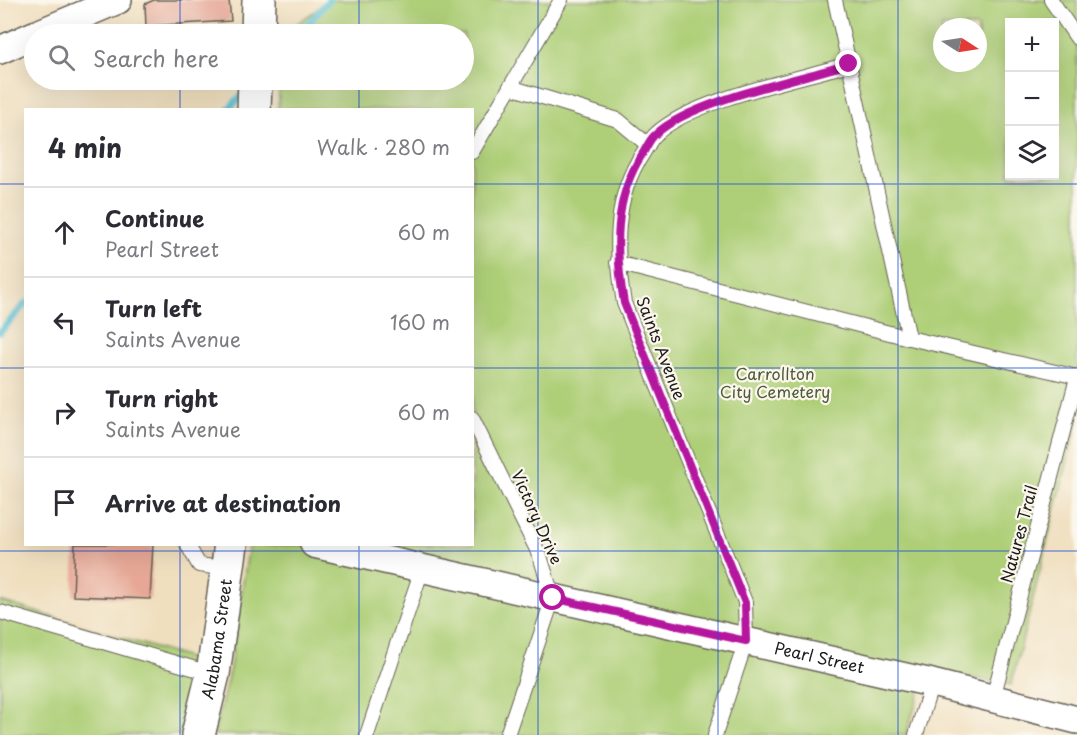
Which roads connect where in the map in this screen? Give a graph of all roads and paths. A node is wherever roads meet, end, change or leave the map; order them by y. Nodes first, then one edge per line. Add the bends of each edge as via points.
1 (118, 0) edge
2 (259, 0) edge
3 (561, 0) edge
4 (835, 0) edge
5 (1051, 0) edge
6 (62, 24) edge
7 (258, 24) edge
8 (1077, 38) edge
9 (24, 40) edge
10 (0, 50) edge
11 (849, 64) junction
12 (510, 87) junction
13 (255, 90) edge
14 (254, 108) edge
15 (648, 145) junction
16 (474, 149) edge
17 (617, 263) junction
18 (909, 338) junction
19 (1077, 378) edge
20 (474, 422) edge
21 (188, 546) edge
22 (323, 546) edge
23 (229, 557) edge
24 (422, 569) junction
25 (553, 598) junction
26 (0, 612) edge
27 (746, 641) junction
28 (213, 674) junction
29 (932, 683) junction
30 (993, 698) junction
31 (1077, 720) edge
32 (198, 735) edge
33 (367, 735) edge
34 (507, 735) edge
35 (715, 735) edge
36 (916, 735) edge

1 - 6 street
2 - 7 main road
3 - 12 lane
4 - 11 lane
5 - 8 lane
9 - 10 street
11 - 15 lane, Saints Avenue via 696,109 655,134
11 - 18 lane
12 - 15 lane via 618,120
12 - 16 lane
13 - 14 main road
15 - 17 lane, Saints Avenue via 632,169 619,215
17 - 18 lane
17 - 27 lane, Saints Avenue via 624,303 745,603
18 - 19 lane
19 - 30 lane, Natures Trail
20 - 25 lane, Victory Drive via 540,556
21 - 23 lane via 200,565
22 - 24 street, Pearl Street
23 - 28 main road, Alabama Street
24 - 25 street, Pearl Street
24 - 33 lane
25 - 27 street, Pearl Street
25 - 34 lane
26 - 28 lane
27 - 29 street, Pearl Street
27 - 35 lane, Saints Avenue
28 - 32 main road, Alabama Street
29 - 30 street, Pearl Street
29 - 36 lane
30 - 31 street, Pearl Street

